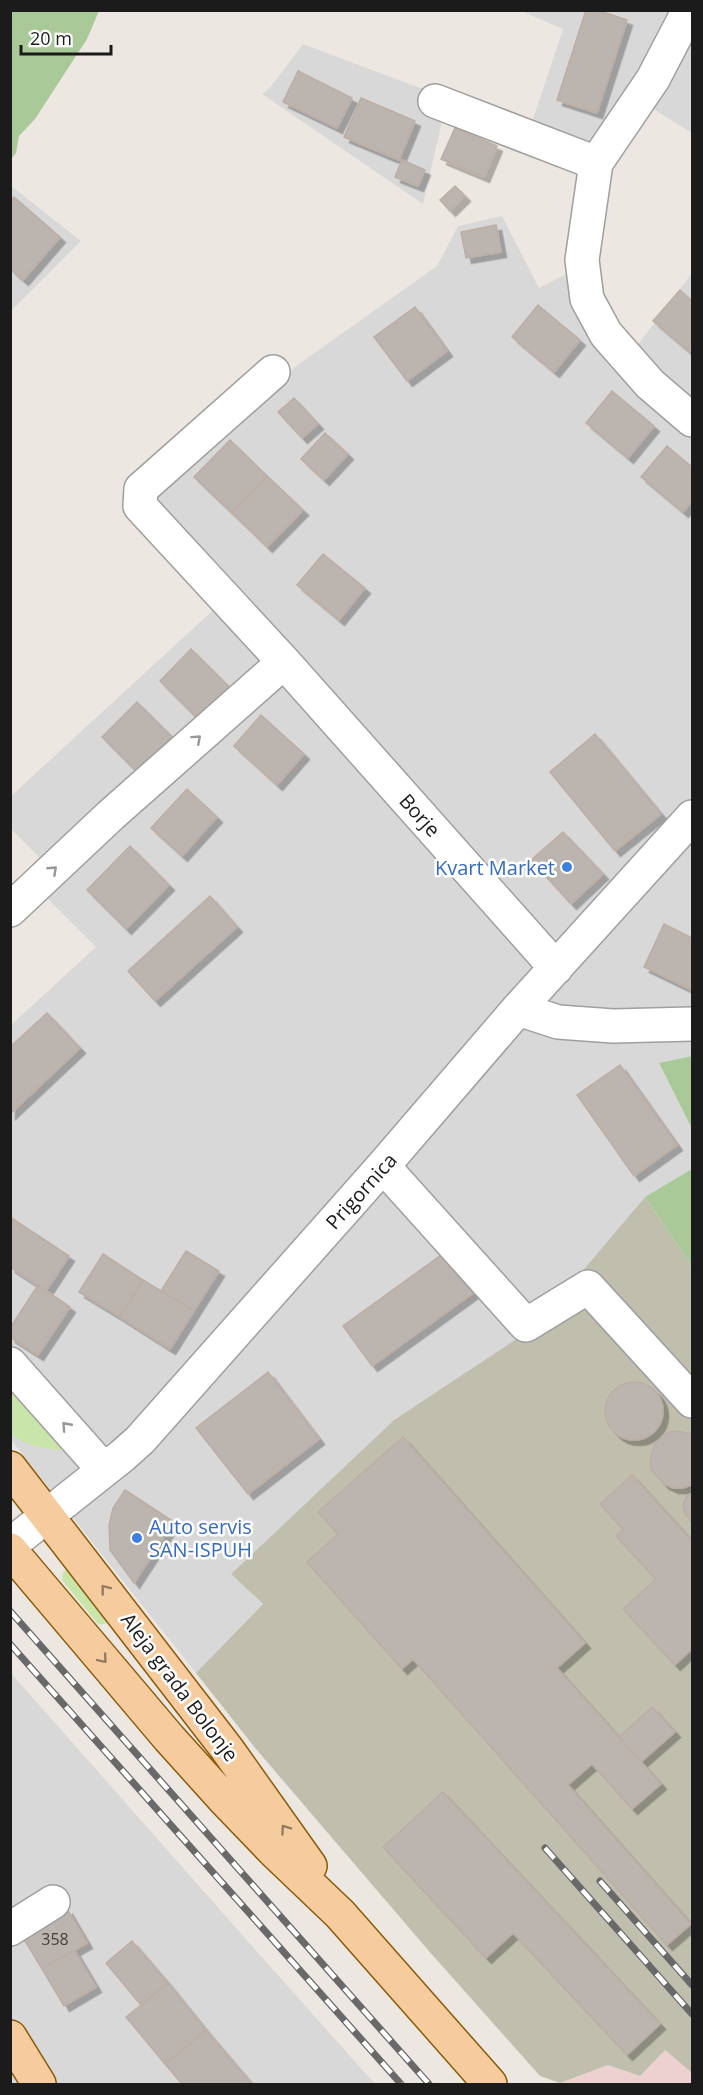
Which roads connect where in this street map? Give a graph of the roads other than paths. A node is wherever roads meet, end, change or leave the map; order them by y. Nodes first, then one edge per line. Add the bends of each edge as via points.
1 (688, 10) edge
2 (435, 100) dead end
3 (596, 163) junction
4 (273, 372) dead end
5 (693, 420) edge
6 (284, 662) junction
7 (693, 817) edge
8 (10, 910) edge
9 (556, 968) junction
10 (518, 1009) junction
11 (693, 1024) edge
12 (383, 1166) junction
13 (10, 1364) edge
14 (693, 1401) edge
15 (10, 1468) edge
16 (104, 1470) junction
17 (48, 1515) junction
18 (10, 1545) edge
19 (10, 1550) edge
20 (53, 1902) dead end
21 (340, 1914) junction
22 (10, 1929) edge
23 (10, 2037) edge
24 (39, 2085) edge
25 (490, 2085) edge

1 - 3 street via 653,79
2 - 3 street
3 - 5 street via 582,260 587,299 606,334 650,384
4 - 6 street, Borje via 141,489 140,506
8 -> 6 street
6 - 9 street, Borje
7 - 9 street, Prigornica
9 - 10 street, Prigornica
10 - 11 street via 558,1022 613,1026
10 - 12 street, Prigornica
12 - 14 street via 526,1325 588,1287
12 - 16 street, Prigornica via 140,1440
16 -> 13 street
15 - 17 main road, Aleja grada Bolonje
16 - 17 street, Prigornica
17 - 18 street, Prigornica
21 -> 17 main road, Aleja grada Bolonje via 305,1857 227,1749
19 -> 21 main road, Aleja grada Bolonje via 224,1799
20 - 22 street
21 - 25 main road, Aleja grada Bolonje
23 - 24 main road

